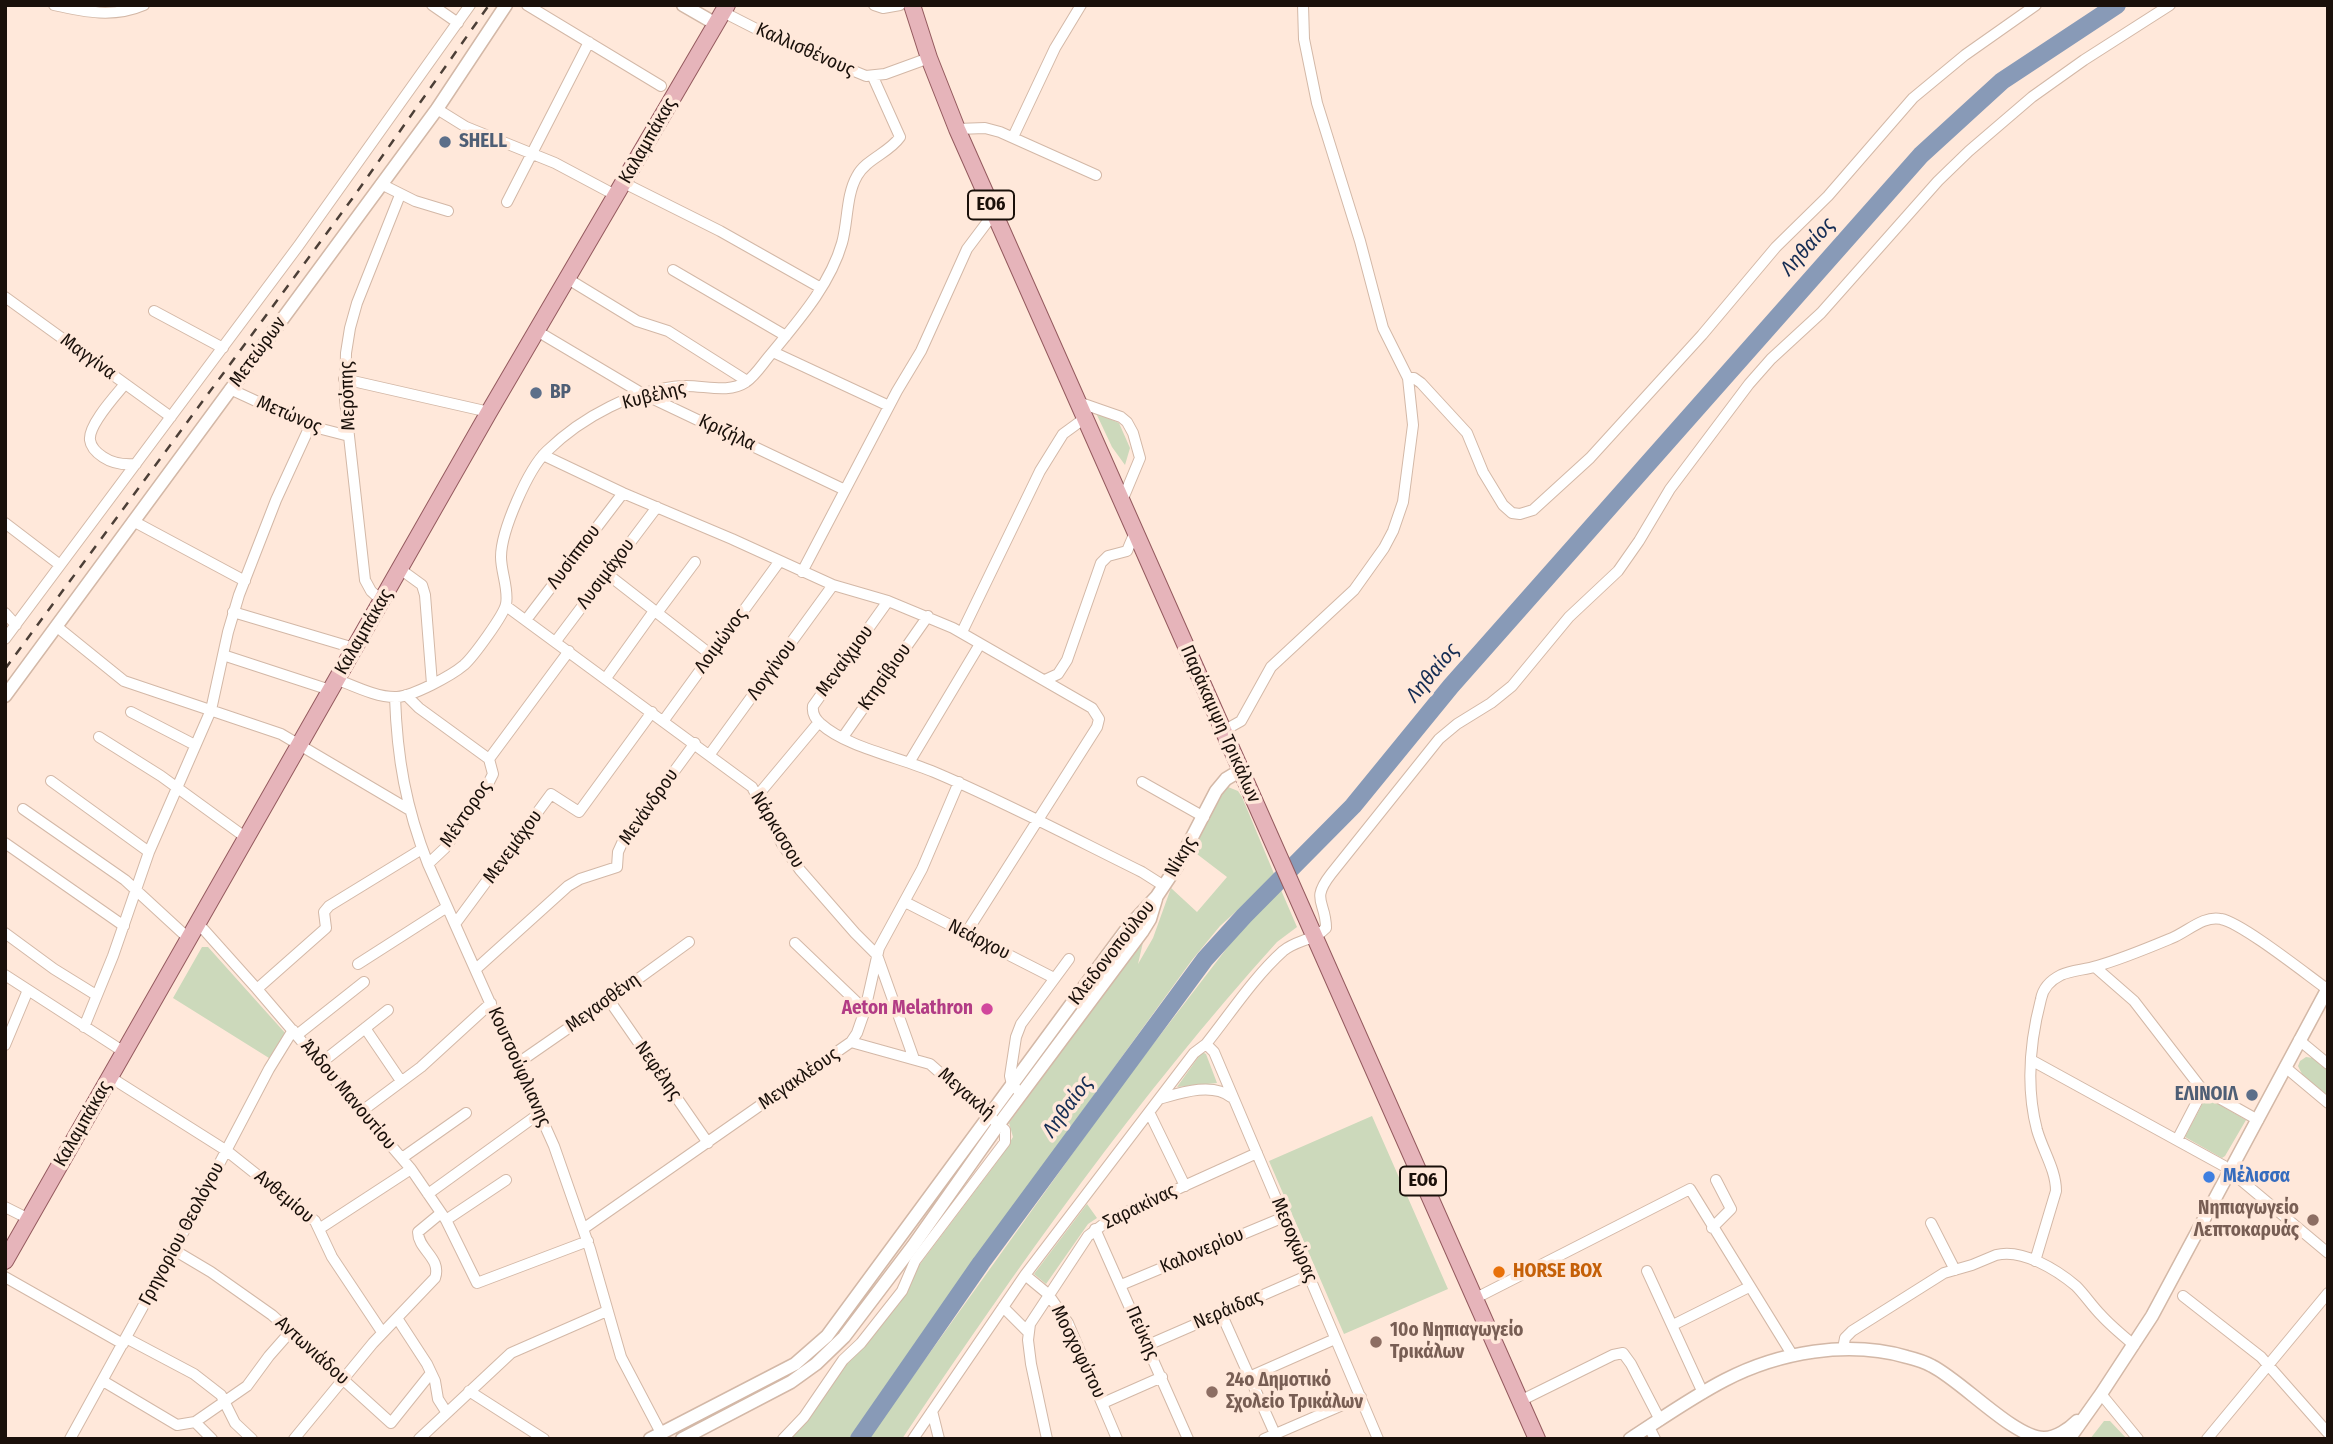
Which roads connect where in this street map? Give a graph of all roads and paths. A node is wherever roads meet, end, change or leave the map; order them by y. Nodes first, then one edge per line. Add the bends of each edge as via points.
1 (54, 5) edge
2 (144, 5) edge
3 (432, 5) edge
4 (470, 5) edge
5 (506, 5) edge
6 (527, 5) edge
7 (683, 5) edge
8 (874, 5) edge
9 (900, 5) edge
10 (912, 5) edge
11 (1081, 5) edge
12 (1303, 5) edge
13 (2036, 5) edge
14 (2170, 5) edge
15 (722, 14) edge
16 (458, 23) junction
17 (589, 43) junction
18 (929, 58) junction
19 (873, 77) junction
20 (661, 86) dead end
21 (437, 109) junction
22 (957, 129) junction
23 (1013, 137) junction
24 (533, 153) junction
25 (1096, 175) dead end
26 (381, 184) junction
27 (620, 190) junction
28 (400, 195) junction
29 (507, 202) dead end
30 (448, 211) dead end
31 (994, 213) junction
32 (673, 270) dead end
33 (568, 279) junction
34 (821, 288) junction
35 (5, 297) edge
36 (154, 310) dead end
37 (537, 331) junction
38 (786, 336) junction
39 (223, 348) junction
40 (773, 352) junction
41 (1408, 378) junction
42 (344, 379) junction
43 (747, 381) junction
44 (125, 384) junction
45 (230, 389) junction
46 (643, 394) junction
47 (1078, 402) junction
48 (889, 406) junction
49 (489, 412) junction
50 (171, 417) junction
51 (1085, 418) junction
52 (310, 426) junction
53 (349, 436) junction
54 (543, 455) junction
55 (136, 464) junction
56 (845, 490) junction
57 (623, 493) junction
58 (1122, 501) junction
59 (657, 507) junction
60 (134, 521) junction
61 (5, 523) edge
62 (1135, 531) junction
63 (695, 562) dead end
64 (779, 562) junction
65 (60, 565) junction
66 (400, 569) junction
67 (802, 572) junction
68 (606, 573) junction
69 (245, 581) junction
70 (833, 585) junction
71 (382, 600) junction
72 (888, 601) junction
73 (506, 606) junction
74 (233, 612) junction
75 (656, 612) junction
76 (5, 613) edge
77 (928, 616) junction
78 (526, 620) junction
79 (16, 625) junction
80 (57, 626) junction
81 (962, 632) junction
82 (5, 639) edge
83 (555, 641) junction
84 (980, 644) junction
85 (354, 648) junction
86 (569, 651) junction
87 (710, 654) junction
88 (223, 655) junction
89 (606, 678) junction
90 (1045, 680) junction
91 (432, 684) junction
92 (333, 685) junction
93 (5, 696) edge
94 (401, 696) junction
95 (211, 710) junction
96 (131, 712) dead end
97 (652, 712) junction
98 (664, 720) junction
99 (819, 722) junction
100 (1223, 731) junction
101 (99, 737) dead end
102 (843, 737) junction
103 (695, 743) junction
104 (195, 744) junction
105 (300, 744) junction
106 (710, 754) junction
107 (489, 759) junction
108 (909, 761) junction
109 (1241, 770) junction
110 (51, 781) dead end
111 (958, 782) junction
112 (1142, 782) dead end
113 (176, 787) junction
114 (758, 795) junction
115 (23, 809) dead end
116 (408, 809) junction
117 (1203, 817) junction
118 (1037, 819) junction
119 (245, 837) junction
120 (5, 843) edge
121 (422, 849) junction
122 (149, 852) junction
123 (428, 864) junction
124 (136, 891) junction
125 (1161, 891) junction
126 (905, 902) junction
127 (447, 908) junction
128 (197, 922) junction
129 (455, 924) junction
130 (124, 926) junction
131 (1312, 930) junction
132 (5, 933) edge
133 (966, 933) junction
134 (188, 938) junction
135 (688, 942) dead end
136 (795, 943) dead end
137 (877, 955) junction
138 (1069, 959) dead end
139 (358, 964) dead end
140 (2095, 967) junction
141 (476, 969) junction
142 (5, 975) edge
143 (1054, 978) junction
144 (364, 982) dead end
145 (2328, 988) edge
146 (257, 989) junction
147 (28, 990) junction
148 (96, 995) junction
149 (609, 1000) junction
150 (491, 1003) junction
151 (388, 1010) dead end
152 (864, 1010) junction
153 (84, 1027) junction
154 (365, 1028) junction
155 (295, 1032) junction
156 (2299, 1040) junction
157 (851, 1042) junction
158 (1206, 1044) junction
159 (5, 1045) edge
160 (124, 1052) junction
161 (914, 1059) junction
162 (2031, 1060) junction
163 (321, 1063) junction
164 (517, 1063) junction
165 (2328, 1064) edge
166 (2285, 1067) junction
167 (110, 1076) junction
168 (401, 1081) junction
169 (1012, 1085) junction
170 (2203, 1090) junction
171 (1022, 1094) junction
172 (1158, 1099) junction
173 (1234, 1099) junction
174 (2328, 1103) edge
175 (362, 1111) junction
176 (1149, 1112) junction
177 (540, 1113) junction
178 (466, 1114) dead end
179 (989, 1114) junction
180 (2258, 1120) junction
181 (999, 1124) junction
182 (2176, 1140) junction
183 (708, 1143) junction
184 (226, 1150) junction
185 (1257, 1153) junction
186 (402, 1158) junction
187 (411, 1168) junction
188 (2231, 1171) junction
189 (506, 1180) dead end
190 (1716, 1180) dead end
191 (1185, 1186) junction
192 (428, 1194) junction
193 (5, 1207) edge
194 (443, 1216) junction
195 (1284, 1217) junction
196 (29, 1219) junction
197 (1931, 1223) dead end
198 (583, 1228) junction
199 (1712, 1228) junction
200 (319, 1229) junction
201 (1095, 1229) junction
202 (588, 1241) junction
203 (174, 1250) junction
204 (2328, 1253) edge
205 (910, 1259) junction
206 (5, 1261) edge
207 (2035, 1261) junction
208 (1955, 1270) junction
209 (1647, 1271) dead end
210 (1025, 1275) junction
211 (1308, 1275) junction
212 (5, 1277) edge
213 (1121, 1285) junction
214 (1749, 1287) junction
215 (2328, 1293) edge
216 (1048, 1294) junction
217 (2183, 1296) dead end
218 (1474, 1298) junction
219 (1003, 1307) junction
220 (607, 1311) junction
221 (1221, 1313) junction
222 (397, 1318) junction
223 (1673, 1325) junction
224 (291, 1331) junction
225 (382, 1332) junction
226 (1028, 1332) junction
227 (1335, 1339) junction
228 (125, 1341) junction
229 (1148, 1345) junction
230 (2134, 1345) junction
231 (1843, 1349) junction
232 (1793, 1356) junction
233 (2269, 1364) junction
234 (432, 1373) junction
235 (1162, 1377) junction
236 (1249, 1377) junction
237 (343, 1380) junction
238 (103, 1381) junction
239 (469, 1391) junction
240 (1703, 1393) junction
241 (2101, 1394) junction
242 (1361, 1398) junction
243 (225, 1401) junction
244 (1520, 1401) junction
245 (1983, 1402) junction
246 (1103, 1403) junction
247 (2090, 1409) junction
248 (449, 1410) junction
249 (932, 1411) junction
250 (195, 1422) junction
251 (1654, 1428) edge
252 (2328, 1433) edge
253 (1275, 1434) junction
254 (655, 1436) edge
255 (70, 1439) edge
256 (212, 1439) edge
257 (252, 1439) edge
258 (295, 1439) edge
259 (419, 1439) edge
260 (544, 1439) edge
261 (682, 1439) edge
262 (783, 1439) edge
263 (913, 1439) edge
264 (939, 1439) edge
265 (1046, 1439) edge
266 (1117, 1439) edge
267 (1188, 1439) edge
268 (1264, 1439) edge
269 (1378, 1439) edge
270 (1537, 1439) edge
271 (1630, 1439) edge
272 (2022, 1439) edge
273 (2069, 1439) edge
274 (2138, 1439) edge
275 (2207, 1439) edge

1 - 2 street via 113,13
3 - 16 street
4 - 16 street
5 - 21 street, Μετεώρων
6 - 17 street
7 - 15 street
8 - 9 street
10 - 18 main road, Παράκαμψη Τρικάλων / ΕΟ6
11 - 23 street
12 - 41 street via 1304,39 1317,103 1383,328
13 - 41 street via 1913,99 1590,458 1533,509 1520,514 1508,510 1483,472 1467,433 1421,383
14 - 131 street via 2045,88 1969,151 1821,313 1763,368 1670,489 1618,571 1569,617 1511,686 1439,739 1322,885 1319,895 1326,928
15 - 19 street, Καλλισθένους
15 - 27 main road, Καλαμπάκας
16 - 39 street
17 - 20 street
17 - 24 street
18 - 19 street, Καλλισθένους
18 - 22 main road, Παράκαμψη Τρικάλων / ΕΟ6
19 - 34 street via 900,137 858,173 841,248
21 - 24 street via 474,130
21 - 26 street, Μετεώρων
22 - 23 street via 985,128
22 - 31 main road, Παράκαμψη Τρικάλων / ΕΟ6
23 - 25 street
24 - 27 street
24 - 29 street
26 - 28 street
26 - 45 street, Μετεώρων
27 - 33 main road, Καλαμπάκας
27 - 34 street via 720,231
28 - 30 street
28 - 42 street, Μερόπης via 353,317
31 - 47 main road, Παράκαμψη Τρικάλων / ΕΟ6
31 - 48 street via 967,249 921,351
32 - 38 street
33 - 37 main road, Καλαμπάκας
33 - 43 street via 637,321 668,331
34 - 38 street
35 - 44 street, Μαγγίνα
36 - 39 street
37 - 46 street, Κριζήλα
37 - 49 main road, Καλαμπάκας
38 - 40 street
39 - 50 street
40 - 43 street
40 - 48 street
41 - 100 street via 1413,425 1403,502 1393,530 1354,590 1271,667 1241,721
42 - 49 street
42 - 53 street, Μερόπης
43 - 46 street, Κυβέλης via 727,388 684,386
44 - 50 street, Μαγγίνα
44 - 55 street via 101,415 90,442 93,450 111,462
45 - 52 street, Μετώνος
45 - 60 street, Μετεώρων
46 - 54 street, Κυβέλης via 597,415
46 - 56 street, Κριζήλα
47 - 51 main road, Παράκαμψη Τρικάλων / ΕΟ6
47 - 58 street via 1121,417 1133,433 1140,458
48 - 56 street
49 - 66 main road, Καλαμπάκας
50 - 55 street
51 - 58 main road, Παράκαμψη Τρικάλων / ΕΟ6
51 - 81 street via 1063,434 1040,471
52 - 53 street, Μετώνος
52 - 69 street
53 - 71 street, Μερόπης via 365,580
54 - 57 street
54 - 73 street, Κυβέλης via 517,502 502,548
55 - 65 street
56 - 67 street
57 - 59 street
57 - 78 street, Λυσίππου
58 - 62 main road, Παράκαμψη Τρικάλων / ΕΟ6
59 - 64 street
59 - 68 street, Λυσιμάχου
60 - 69 street
60 - 80 street, Μετεώρων
61 - 65 street
62 - 90 street via 1127,551 1108,555 1101,563 1067,660 1058,674
62 - 100 main road, Παράκαμψη Τρικάλων / ΕΟ6
63 - 75 street
64 - 67 street
64 - 87 street, Λοιμώνος
65 - 79 street
66 - 71 main road, Καλαμπάκας
66 - 91 street via 422,585 425,595
67 - 70 street
68 - 75 street
68 - 83 street, Λυσιμάχου
69 - 74 street
70 - 72 street
70 - 106 street, Λογγίνου
71 - 85 main road, Καλαμπάκας
72 - 77 street
72 - 99 street, Μεναίχμου via 813,706
73 - 78 street, Νάρκισσου
73 - 91 street via 467,662
74 - 85 street
74 - 88 street
75 - 87 street
75 - 89 street
76 - 79 street
77 - 81 street
77 - 102 street, Κτησίβιου
78 - 83 street, Νάρκισσου
79 - 82 street
80 - 93 street, Μετεώρων
80 - 95 street via 124,681
81 - 84 street
83 - 86 street, Νάρκισσου
84 - 90 street
84 - 108 street
85 - 92 main road, Καλαμπάκας
86 - 89 street, Νάρκισσου
86 - 107 street
87 - 98 street, Λοιμώνος
88 - 92 street
88 - 95 street
89 - 97 street, Νάρκισσου
90 - 118 street via 1093,708 1098,719
91 - 94 street
92 - 94 street
92 - 105 main road, Καλαμπάκας
94 - 107 street
94 - 116 street, Κουτσούφλιανης via 398,750
95 - 104 street
95 - 105 street
96 - 104 street
97 - 98 street, Νάρκισσου
97 - 129 street, Μενεμάχου via 579,812 551,794
98 - 103 street, Νάρκισσου
99 - 102 street
99 - 114 street
100 - 109 main road, Παράκαμψη Τρικάλων / ΕΟ6
101 - 113 street
102 - 108 street
103 - 106 street, Νάρκισσου
103 - 141 street, Μενάνδρου via 623,841 617,867 568,886
104 - 113 street
105 - 116 street
105 - 119 main road, Καλαμπάκας
106 - 114 street, Νάρκισσου
107 - 123 street, Μέντορος via 493,774 489,782 445,848
108 - 111 street
109 - 117 street, Νίκης via 1221,785
109 - 131 main road, Παράκαμψη Τρικάλων / ΕΟ6
110 - 122 street
111 - 118 street
111 - 126 street, Μεγακλέους
112 - 117 street, Νίκης
113 - 119 street
113 - 122 street
114 - 137 street, Νάρκισσου via 800,870
115 - 124 street
116 - 121 street, Κουτσούφλιανης
117 - 125 street, Νίκης
118 - 125 street via 1142,872
118 - 133 street
119 - 128 main road, Καλαμπάκας
120 - 130 street
121 - 123 street, Κουτσούφλιανης
121 - 146 street via 329,906 324,912 326,928
122 - 124 street
123 - 127 street, Κουτσούφλιανης
124 - 130 street
124 - 134 street
125 - 169 street, Κλειδονοπούλου via 1129,926
125 - 171 street, Κλειδονοπούλου via 1142,932
126 - 133 street, Νεάρχου
126 - 137 street, Μεγακλέους
127 - 129 street, Κουτσούφλιανης
127 - 139 street
128 - 134 main road, Καλαμπάκας
128 - 146 street, Άλδου Μανουτίου
129 - 141 street, Κουτσούφλιανης
130 - 148 street
131 - 158 street via 1273,960
131 - 218 main road, Παράκαμψη Τρικάλων / ΕΟ6
132 - 148 street
133 - 143 street, Νεάρχου
134 - 160 main road, Καλαμπάκας
135 - 149 street, Μεγασθένη
136 - 152 street
137 - 152 street, Μεγακλέους
137 - 161 street, Νάρκισσου
138 - 143 street
140 - 145 street via 2217,918 2243,930
140 - 162 street via 2062,975 2045,989
140 - 170 street via 2134,1001
141 - 150 street, Κουτσούφλιανης
142 - 147 street
143 - 169 street via 1021,1024
144 - 155 street
145 - 156 street
146 - 155 street, Άλδου Μανουτίου
147 - 153 street
147 - 159 street
148 - 153 street
149 - 164 street, Μεγασθένη
149 - 183 street, Νεφέλης
150 - 164 street, Κουτσούφλιανης
150 - 168 street
151 - 154 street
152 - 157 street, Μεγακλέους
153 - 160 street
154 - 163 street
154 - 168 street
155 - 163 street, Άλδου Μανουτίου
155 - 184 street, Γρηγορίου Θεολόγου via 269,1069
156 - 165 street
156 - 166 street
157 - 161 street, Μεγακλή
157 - 183 street, Μεγακλέους
158 - 172 street via 1196,1050
158 - 173 street, Μεσοχώρας via 1213,1050
160 - 167 main road, Καλαμπάκας
161 - 179 street, Μεγακλή via 934,1066
162 - 182 street
162 - 207 street via 2034,1115 2056,1186
163 - 175 street, Άλδου Μανουτίου
164 - 177 street, Κουτσούφλιανης
166 - 174 street
166 - 180 street
167 - 184 street, Ανθεμίου
167 - 196 main road, Καλαμπάκας
168 - 175 street
169 - 171 street
169 - 179 street, Κλειδονοπούλου
170 - 180 street
170 - 182 street
171 - 181 street, Κλειδονοπούλου
172 - 173 street via 1197,1090 1224,1091
172 - 176 street
173 - 185 street, Μεσοχώρας
175 - 186 street, Άλδου Μανουτίου
176 - 191 street
176 - 210 street
177 - 192 street
177 - 198 street, Κουτσούφλιανης
178 - 186 street
179 - 181 street, Μεγακλή
179 - 254 street, Κλειδονοπούλου via 827,1336 795,1364
180 - 188 street
181 - 205 street, Κλειδονοπούλου
182 - 188 street
183 - 198 street, Μεγακλέους
184 - 200 street, Ανθεμίου via 315,1221
184 - 203 street, Γρηγορίου Θεολόγου
185 - 191 street, Σαρακίνας
185 - 195 street, Μεσοχώρας
186 - 187 street, Άλδου Μανουτίου
187 - 192 street, Άλδου Μανουτίου
187 - 200 street
188 - 204 street
188 - 230 street
189 - 194 street
190 - 199 street via 1731,1209
191 - 201 street, Σαρακίνας
192 - 194 street, Άλδου Μανουτίου
193 - 196 street
194 - 202 street, Άλδου Μανουτίου via 477,1283
194 - 222 street via 418,1232 438,1272
195 - 211 street, Μεσοχώρας
195 - 213 street, Καλονερίου
196 - 206 main road, Καλαμπάκας
197 - 208 street
198 - 202 street, Κουτσούφλιανης
199 - 214 street
199 - 218 street via 1690,1189
200 - 225 street, Ανθεμίου via 332,1257
201 - 213 street, Πεύκης
201 - 216 street, Σαρακίνας
202 - 220 street, Κουτσούφλιανης
203 - 224 street, Αντωνιάδου
203 - 228 street, Γρηγορίου Θεολόγου
205 - 261 street, Κλειδονοπούλου via 844,1337 808,1370
205 - 262 street via 897,1297
207 - 208 street via 2002,1253
207 - 230 street via 2076,1287
208 - 231 street via 1852,1331
209 - 223 street
210 - 216 street, Μοσχοφύτου
210 - 219 street
211 - 221 street, Νεράιδας
211 - 227 street, Μεσοχώρας
212 - 228 street
213 - 229 street, Πεύκης
214 - 223 street
214 - 232 street
215 - 233 street
216 - 226 street, Σαρακίνας
216 - 246 street, Μοσχοφύτου via 1068,1322
217 - 233 street
218 - 244 main road, Παράκαμψη Τρικάλων / ΕΟ6
219 - 226 street
219 - 249 street
220 - 239 street via 516,1350
220 - 254 street, Κουτσούφλιανης
221 - 229 street, Νεράιδας
221 - 236 street
222 - 225 street
222 - 234 street
223 - 240 street
224 - 237 street, Αντωνιάδου
224 - 243 street via 251,1382
225 - 237 street
226 - 265 street
227 - 236 street
227 - 242 street, Μεσοχώρας
228 - 238 street, Γρηγορίου Θεολόγου
228 - 243 street via 194,1374
229 - 235 street, Πεύκης
230 - 241 street
231 - 232 street
231 - 245 street via 1906,1356 1932,1366
232 - 240 street via 1751,1367
233 - 252 street
233 - 275 street
234 - 237 street, Αντωνιάδου via 391,1423
234 - 248 street via 440,1404
235 - 246 street
235 - 267 street, Πεύκης
236 - 253 street
237 - 258 street
238 - 250 street via 177,1425
238 - 255 street, Γρηγορίου Θεολόγου
239 - 248 street
239 - 260 street
240 - 251 street
241 - 247 street
241 - 274 street
242 - 253 street
242 - 269 street, Μεσοχώρας
243 - 250 street
243 - 257 street via 235,1423
244 - 251 street via 1623,1353
244 - 270 main road, Παράκαμψη Τρικάλων / ΕΟ6
245 - 247 street via 2024,1432 2043,1438 2073,1426
245 - 272 street
246 - 266 street, Μοσχοφύτου
247 - 273 street
248 - 259 street
249 - 263 street
249 - 264 street
250 - 256 street
251 - 271 street
253 - 268 street

